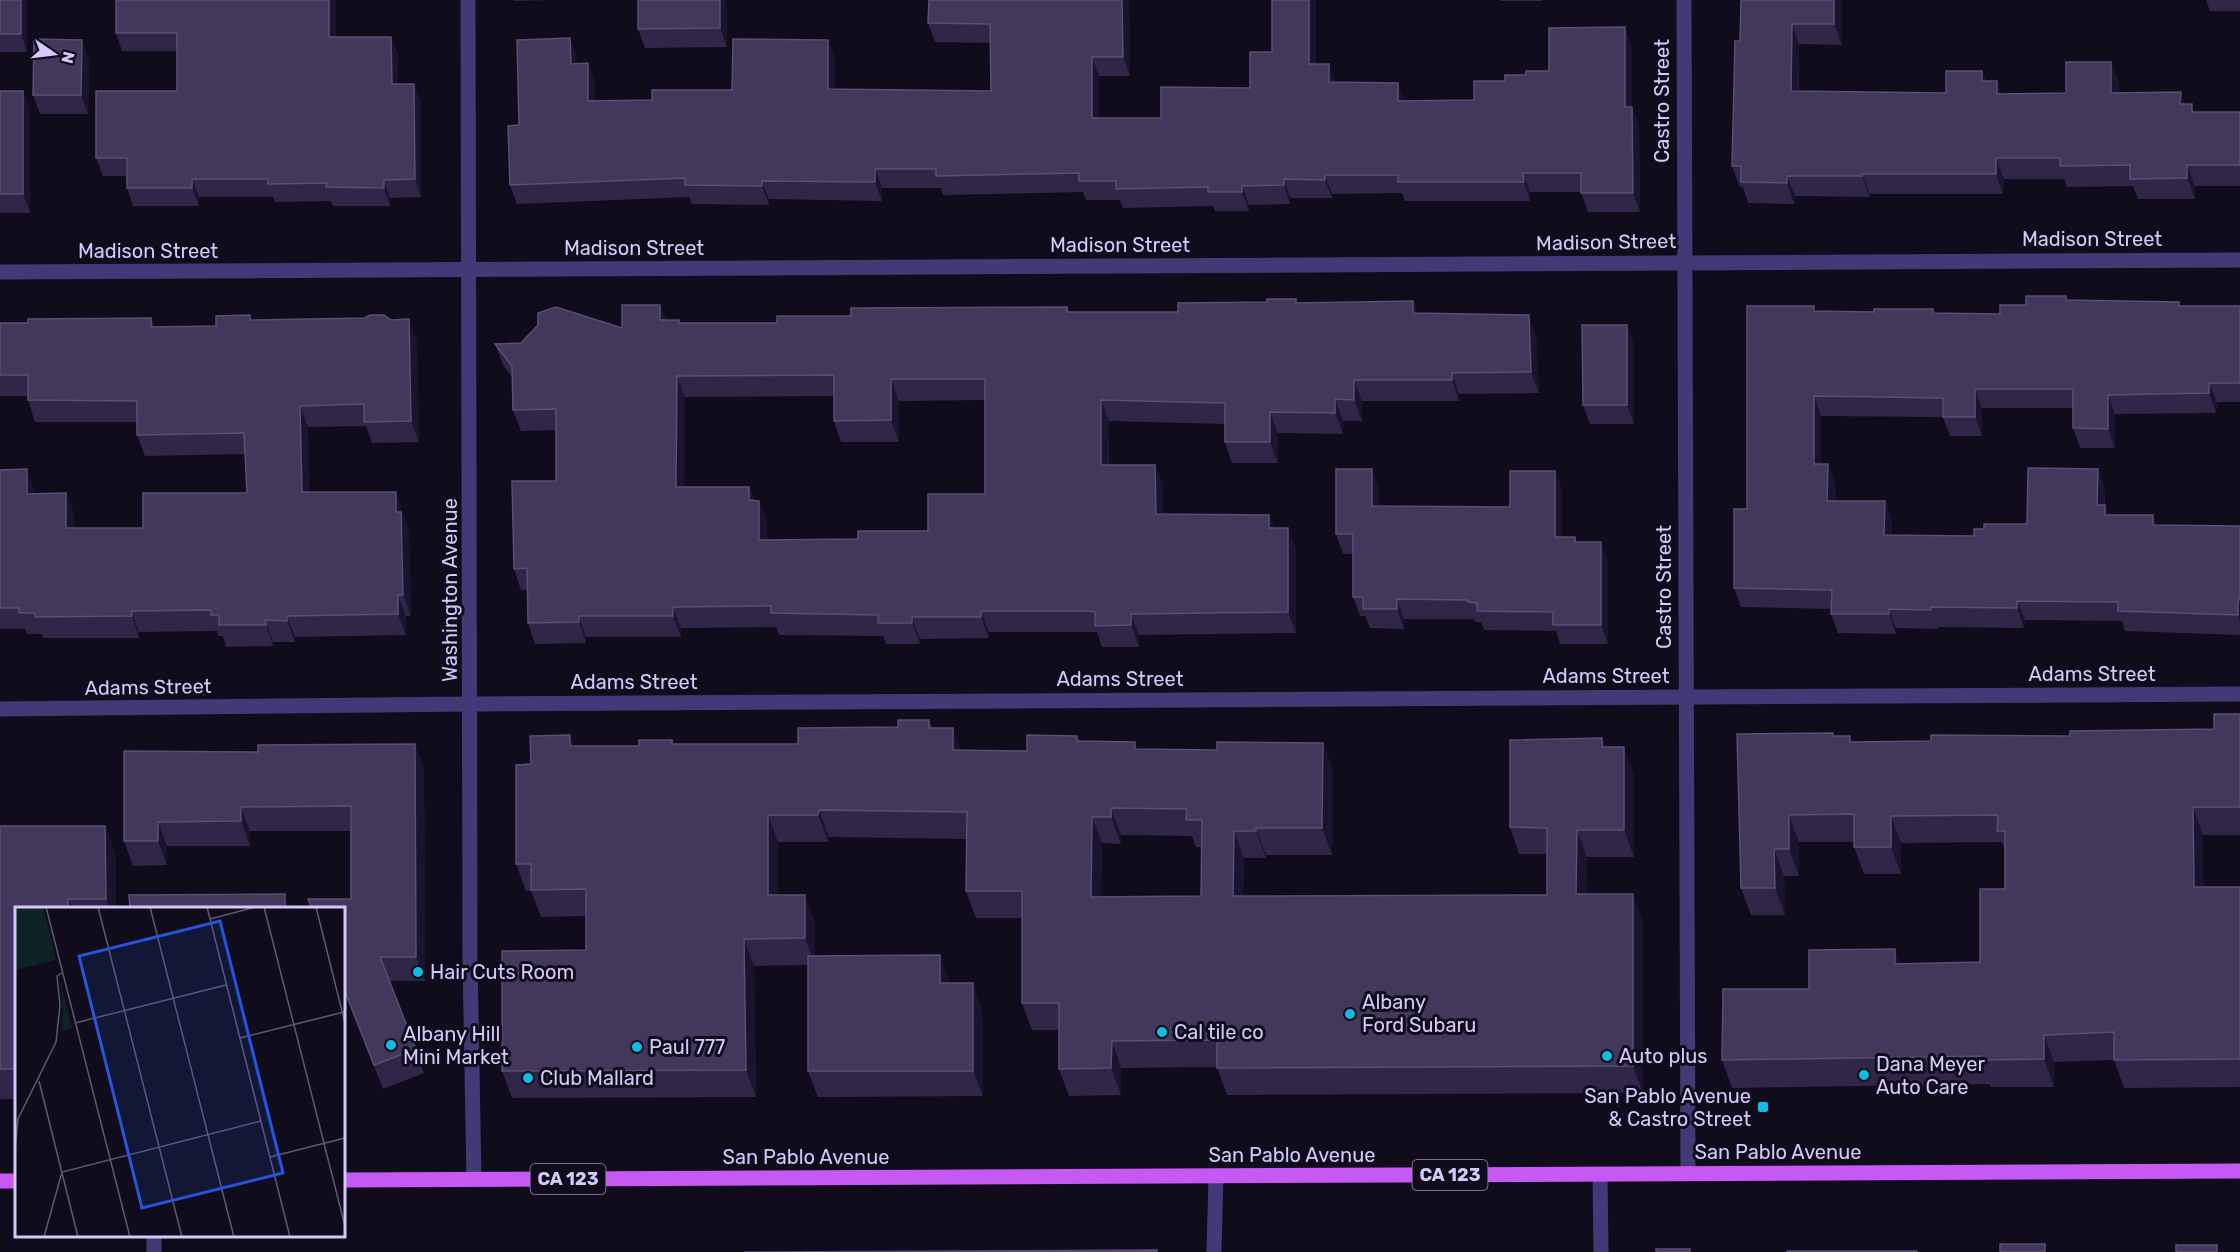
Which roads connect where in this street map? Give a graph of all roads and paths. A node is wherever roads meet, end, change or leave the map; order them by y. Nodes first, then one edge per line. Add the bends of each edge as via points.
1 (468, 0) edge
2 (1684, 0) edge
3 (2240, 260) edge
4 (1683, 262) junction
5 (470, 270) junction
6 (0, 272) edge
7 (2240, 694) edge
8 (1686, 698) junction
9 (471, 704) junction
10 (0, 709) edge
11 (2240, 1171) edge
12 (1600, 1174) junction
13 (1688, 1174) junction
14 (1216, 1176) junction
15 (474, 1179) junction
16 (345, 1180) edge
17 (1215, 1252) edge
18 (1601, 1252) edge

1 - 5 street, Washington Avenue
2 - 4 street, Castro Street
3 - 4 street, Madison Street
4 - 5 street, Madison Street
4 - 8 street, Castro Street
5 - 6 street, Madison Street
5 - 9 street, Washington Avenue
7 - 8 street, Adams Street
8 - 9 street, Adams Street
8 - 13 street, Castro Street
9 - 10 street, Adams Street
9 - 15 street, Washington Avenue
11 - 13 main road, San Pablo Avenue / CA 123
12 - 13 main road, San Pablo Avenue / CA 123
12 - 14 main road, San Pablo Avenue / CA 123
12 - 18 street
14 - 15 main road, San Pablo Avenue / CA 123
14 - 17 street
15 - 16 main road, San Pablo Avenue / CA 123

